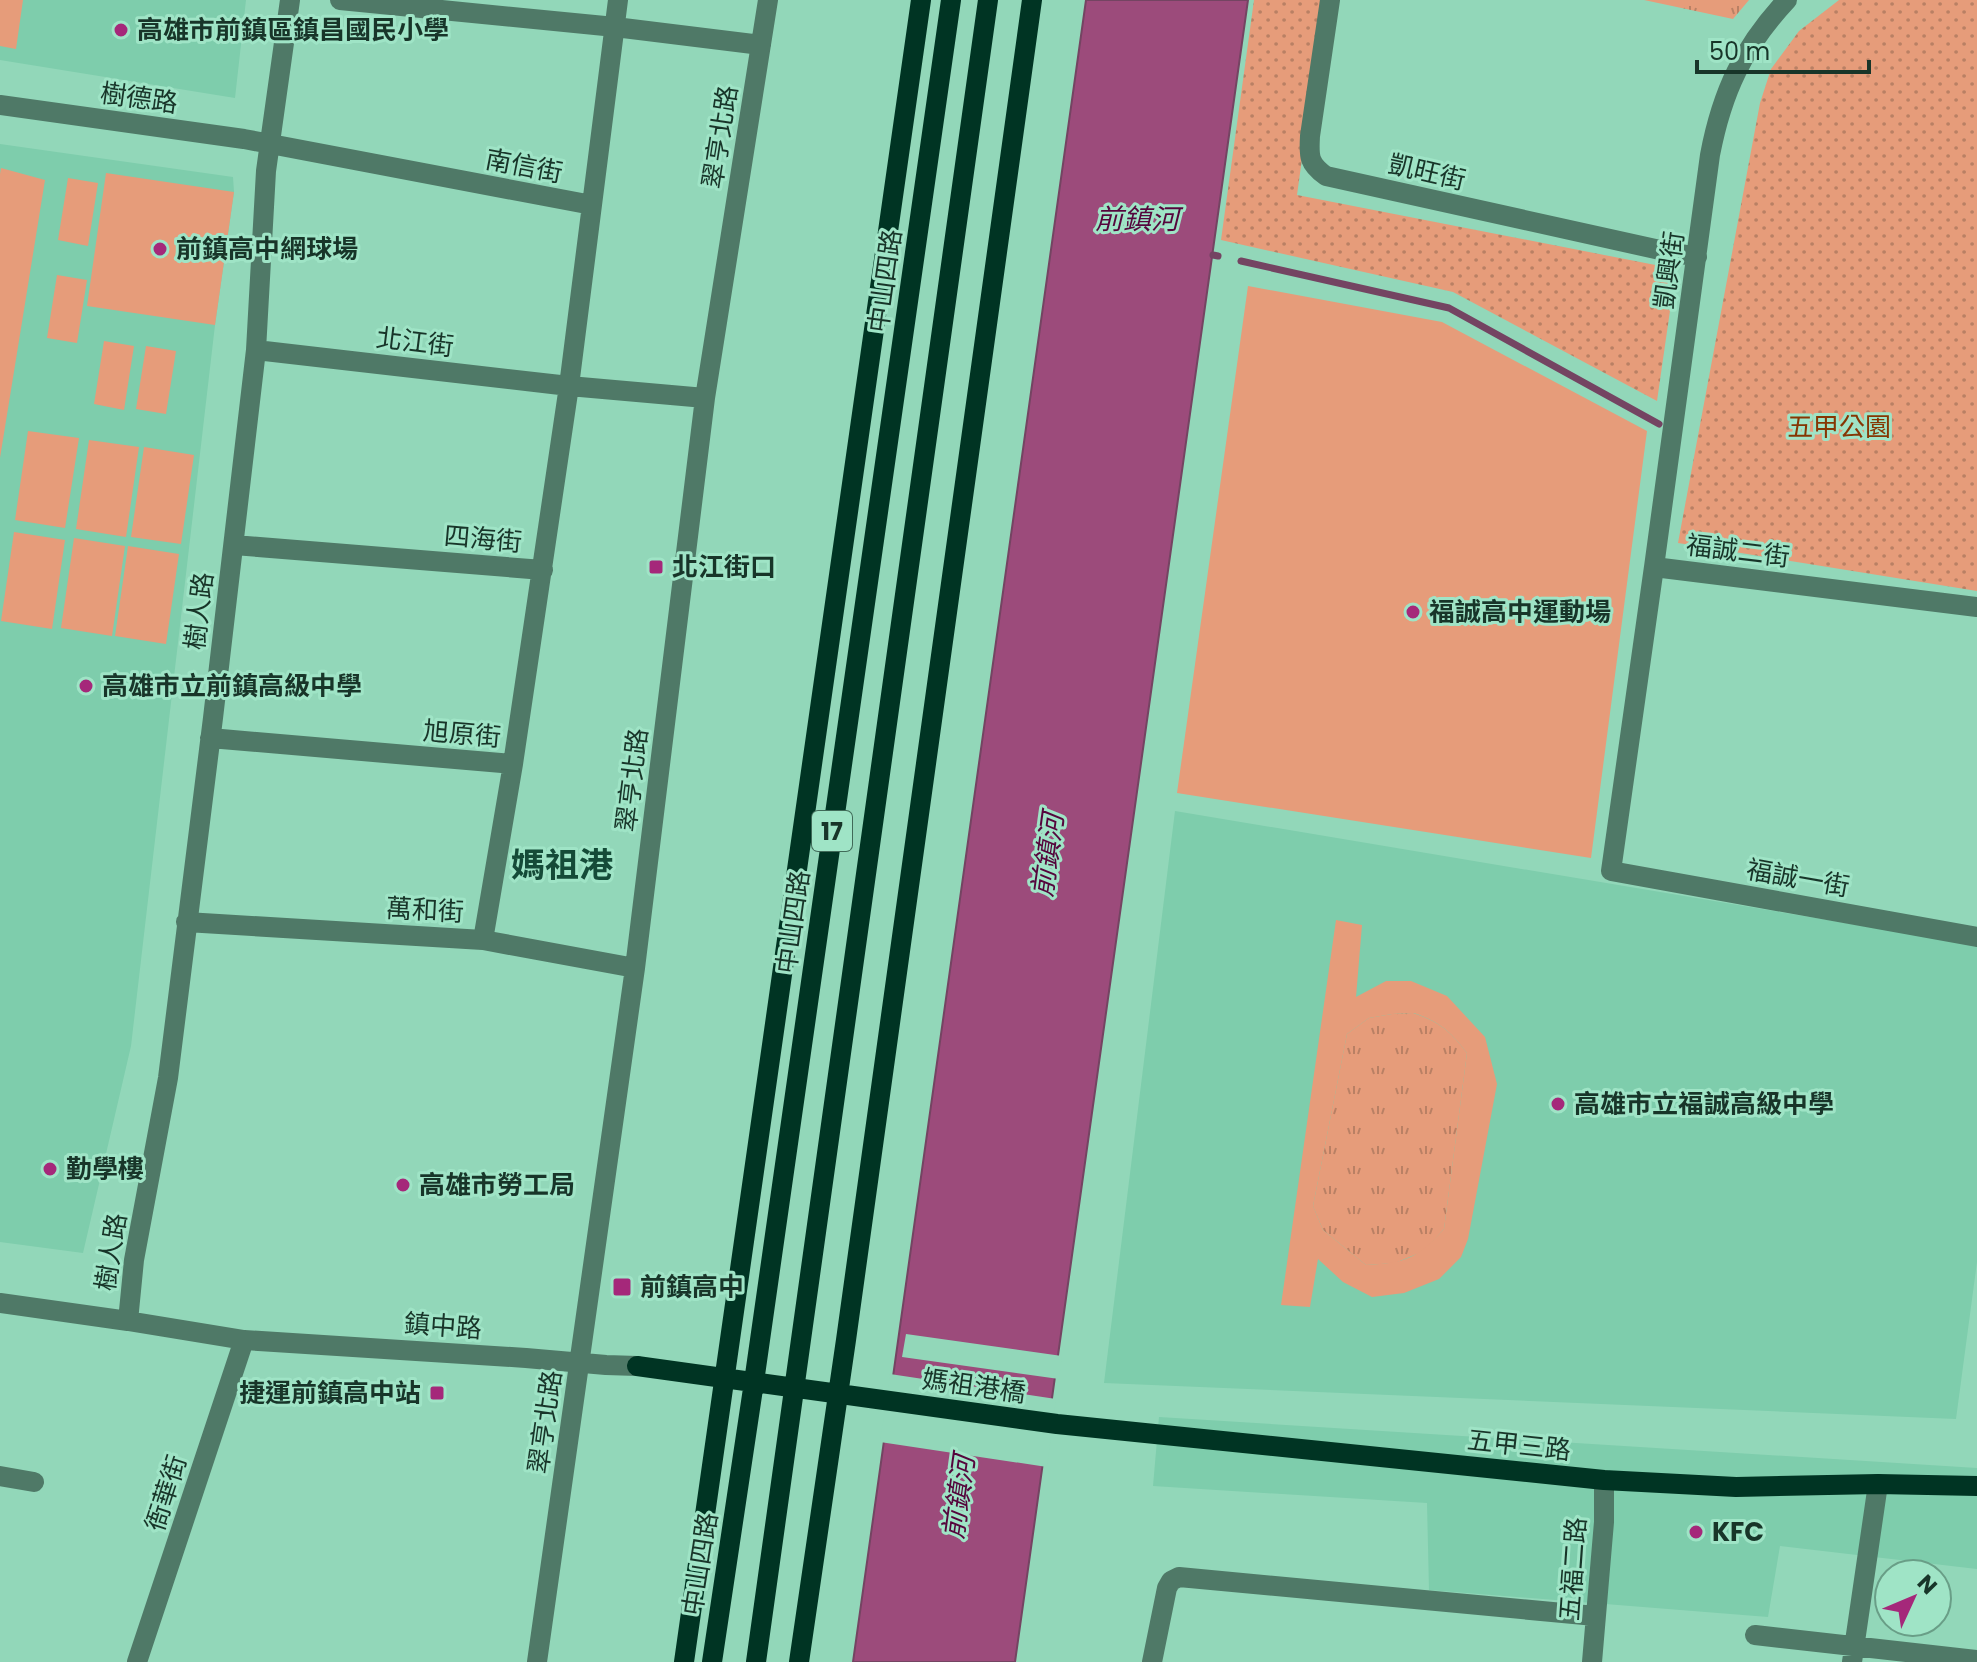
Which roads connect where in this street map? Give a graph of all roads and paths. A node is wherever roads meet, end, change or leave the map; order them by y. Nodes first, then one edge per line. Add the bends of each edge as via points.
1 (290, 0) edge
2 (340, 0) edge
3 (618, 0) edge
4 (768, 0) edge
5 (921, 0) edge
6 (951, 0) edge
7 (988, 0) edge
8 (1032, 0) edge
9 (1330, 0) edge
10 (1787, 0) edge
11 (615, 27) junction
12 (761, 45) junction
13 (0, 105) edge
14 (270, 144) junction
15 (592, 205) junction
16 (1697, 257) junction
17 (256, 350) junction
18 (569, 386) junction
19 (705, 398) junction
20 (234, 545) junction
21 (1654, 567) junction
22 (543, 570) junction
23 (1977, 607) edge
24 (210, 738) junction
25 (513, 764) junction
26 (1611, 871) joint
27 (186, 922) junction
28 (1977, 937) edge
29 (483, 940) junction
30 (635, 968) junction
31 (0, 1303) edge
32 (128, 1321) junction
33 (244, 1340) junction
34 (579, 1362) junction
35 (637, 1366) joint
36 (724, 1378) junction
37 (754, 1382) junction
38 (796, 1387) junction
39 (838, 1393) junction
40 (883, 1399) joint
41 (1057, 1424) joint
42 (0, 1476) edge
43 (1604, 1480) junction
44 (34, 1482) dead end
45 (1878, 1484) junction
46 (1977, 1486) edge
47 (1595, 1616) junction
48 (1755, 1635) dead end
49 (1854, 1654) edge
50 (1977, 1660) edge
51 (137, 1662) edge
52 (537, 1662) edge
53 (684, 1662) edge
54 (712, 1662) edge
55 (756, 1662) edge
56 (799, 1662) edge
57 (1152, 1662) edge
58 (1592, 1662) edge

1 - 14 street, 樹人路
2 - 11 street
3 - 11 street, 南信街
4 - 12 street, 翠亨北路
5 - 36 main road, 中山四路 / 17
6 - 37 main road, 中山四路 / 17
7 - 38 main road, 17
8 - 39 main road
9 - 16 street, 凱旺街 via 1309,155 1326,176
10 - 16 street, 凱興街 via 1741,59 1717,122
11 - 12 street
11 - 15 street, 南信街
12 - 19 street, 翠亨北路
13 - 14 street, 樹德路
14 - 15 street, 南信街
14 - 17 street, 樹人路
15 - 18 street
16 - 21 street, 凱興街
17 - 18 street, 北江街
17 - 20 street, 樹人路
18 - 19 street, 北江街
18 - 22 street, 四海街
19 - 30 street, 翠亨北路
20 - 22 street, 四海街
20 - 24 street, 樹人路
21 - 23 street, 福誠二街
21 - 26 street, 福誠二街
22 - 25 street, 旭原街
24 - 25 street, 旭原街
24 - 27 street, 樹人路
25 - 29 street, 萬和街
26 - 28 street, 福誠一街
27 - 29 street, 萬和街
27 - 32 street, 樹人路 via 168,1078
29 - 30 street
30 - 34 street, 翠亨北路
31 - 32 street, 鎮中路
32 - 33 street, 鎮中路
33 - 34 street, 鎮中路
33 - 51 street, 衙華街
34 - 35 street, 鎮中路
34 - 52 street, 翠亨北路
35 - 36 main road, 鎮中路
36 - 37 main road, 鎮中路
36 - 53 main road, 中山四路 / 17
37 - 38 main road, 鎮中路
37 - 54 main road, 中山四路 / 17
38 - 39 main road, 鎮中路
38 - 55 main road, 17
39 - 40 main road, 鎮中路
39 - 56 main road
40 - 41 main road, 媽祖港橋
41 - 43 main road, 五甲三路
42 - 44 street
43 - 45 main road, 五甲三路 via 1736,1487
43 - 47 street, 五福二路
45 - 46 main road, 五甲三路
45 - 49 street
47 - 57 street via 1179,1577 1167,1588
47 - 58 street, 五福二路
48 - 49 street
49 - 50 street

